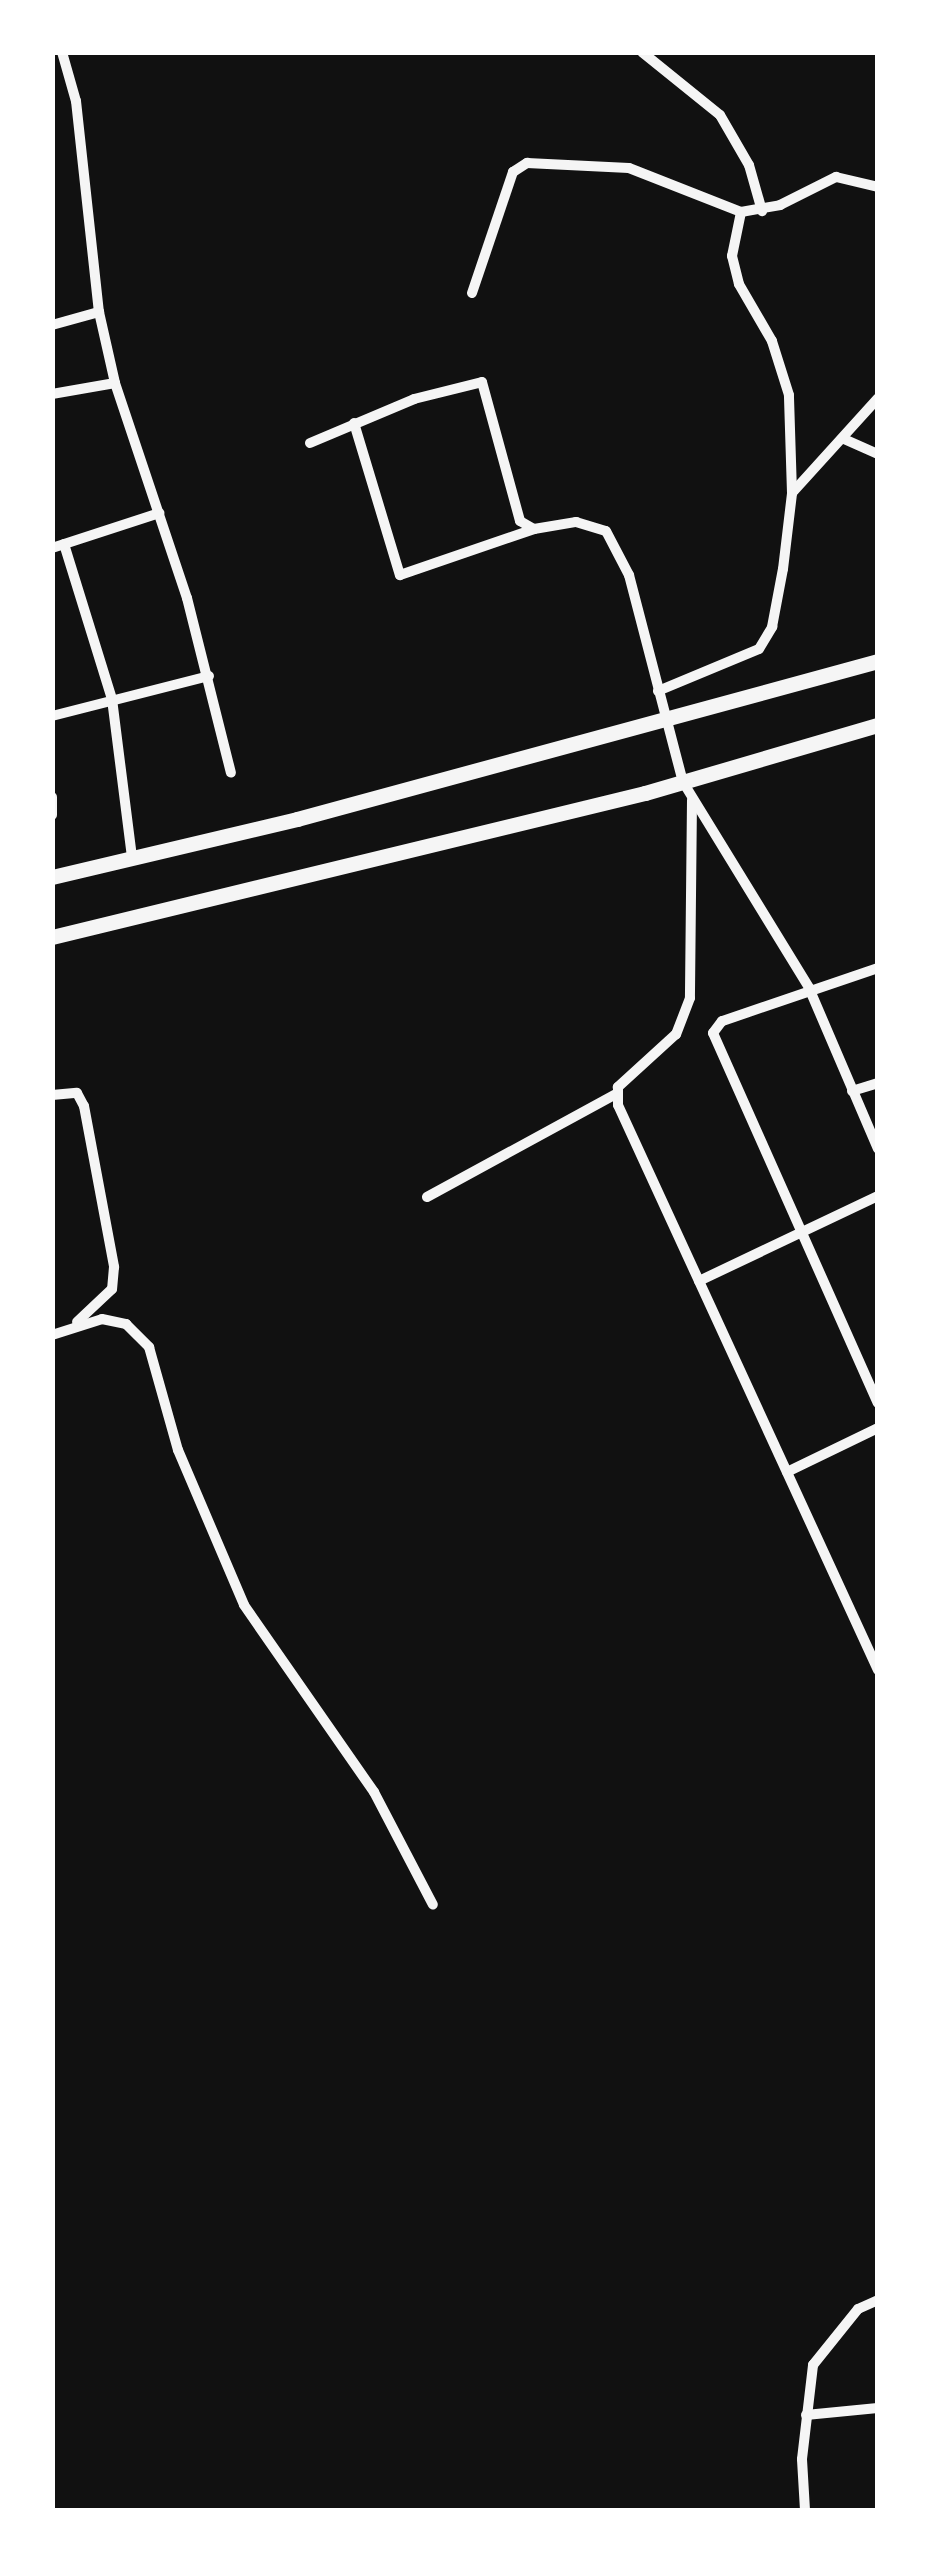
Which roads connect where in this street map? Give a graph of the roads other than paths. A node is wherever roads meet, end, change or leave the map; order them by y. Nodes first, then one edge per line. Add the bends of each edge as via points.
1 (62, 52) edge
2 (642, 52) edge
3 (878, 187) edge
4 (762, 211) junction
5 (741, 212) junction
6 (472, 293) dead end
7 (99, 312) junction
8 (52, 325) edge
9 (115, 383) junction
10 (52, 394) edge
11 (878, 398) edge
12 (354, 423) junction
13 (844, 439) junction
14 (310, 444) dead end
15 (878, 454) edge
16 (792, 493) junction
17 (159, 513) junction
18 (534, 529) junction
19 (58, 546) edge
20 (878, 660) edge
21 (209, 676) junction
22 (658, 691) junction
23 (112, 699) junction
24 (52, 716) edge
25 (664, 722) junction
26 (878, 726) edge
27 (231, 773) dead end
28 (683, 782) junction
29 (52, 797) edge
30 (692, 799) junction
31 (53, 815) edge
32 (132, 858) junction
33 (52, 876) edge
34 (52, 937) edge
35 (878, 968) edge
36 (809, 988) junction
37 (878, 1083) edge
38 (852, 1091) junction
39 (616, 1094) junction
40 (52, 1095) edge
41 (878, 1149) edge
42 (878, 1196) edge
43 (427, 1197) dead end
44 (802, 1237) junction
45 (699, 1281) junction
46 (75, 1324) junction
47 (52, 1335) edge
48 (878, 1403) edge
49 (878, 1428) edge
50 (787, 1472) junction
51 (878, 1670) edge
52 (432, 1904) dead end
53 (878, 2300) edge
54 (878, 2408) edge
55 (806, 2414) junction
56 (805, 2510) edge

1 - 7 street via 76,101
2 - 4 street via 720,115 750,165
3 - 4 street via 836,178
4 - 5 street
5 - 6 street via 629,168 527,163 513,172
5 - 16 street via 732,256 789,396
7 - 8 street
7 - 9 street
9 - 10 street
9 - 17 street
11 - 13 street
12 - 14 street
12 - 18 street via 482,382 514,512
12 - 18 street via 400,576
13 - 15 street
13 - 16 street
16 - 22 street via 766,640
17 - 19 street
17 - 21 street
18 - 22 street via 576,522 606,531 629,575
19 - 23 street
20 - 25 highway
21 - 23 street
21 - 27 street
22 - 25 street
23 - 24 street
23 - 32 street
25 - 28 street
25 - 32 highway
26 - 28 highway
28 - 30 street
28 - 34 highway
29 - 31 street
30 - 36 street
30 - 39 street via 690,998 676,1034
32 - 33 highway
35 - 36 street
36 - 38 street
36 - 44 street via 722,1021 713,1032
37 - 38 street
38 - 41 street
39 - 43 street
39 - 45 street
40 - 46 street via 77,1093 114,1267 112,1289
42 - 44 street
44 - 45 street
44 - 48 street
45 - 50 street
46 - 47 street
46 - 52 street via 126,1324 149,1347 178,1450 244,1605 374,1792
49 - 50 street
50 - 51 street
53 - 55 street via 858,2309 830,2338 813,2366
54 - 55 street
55 - 56 street

